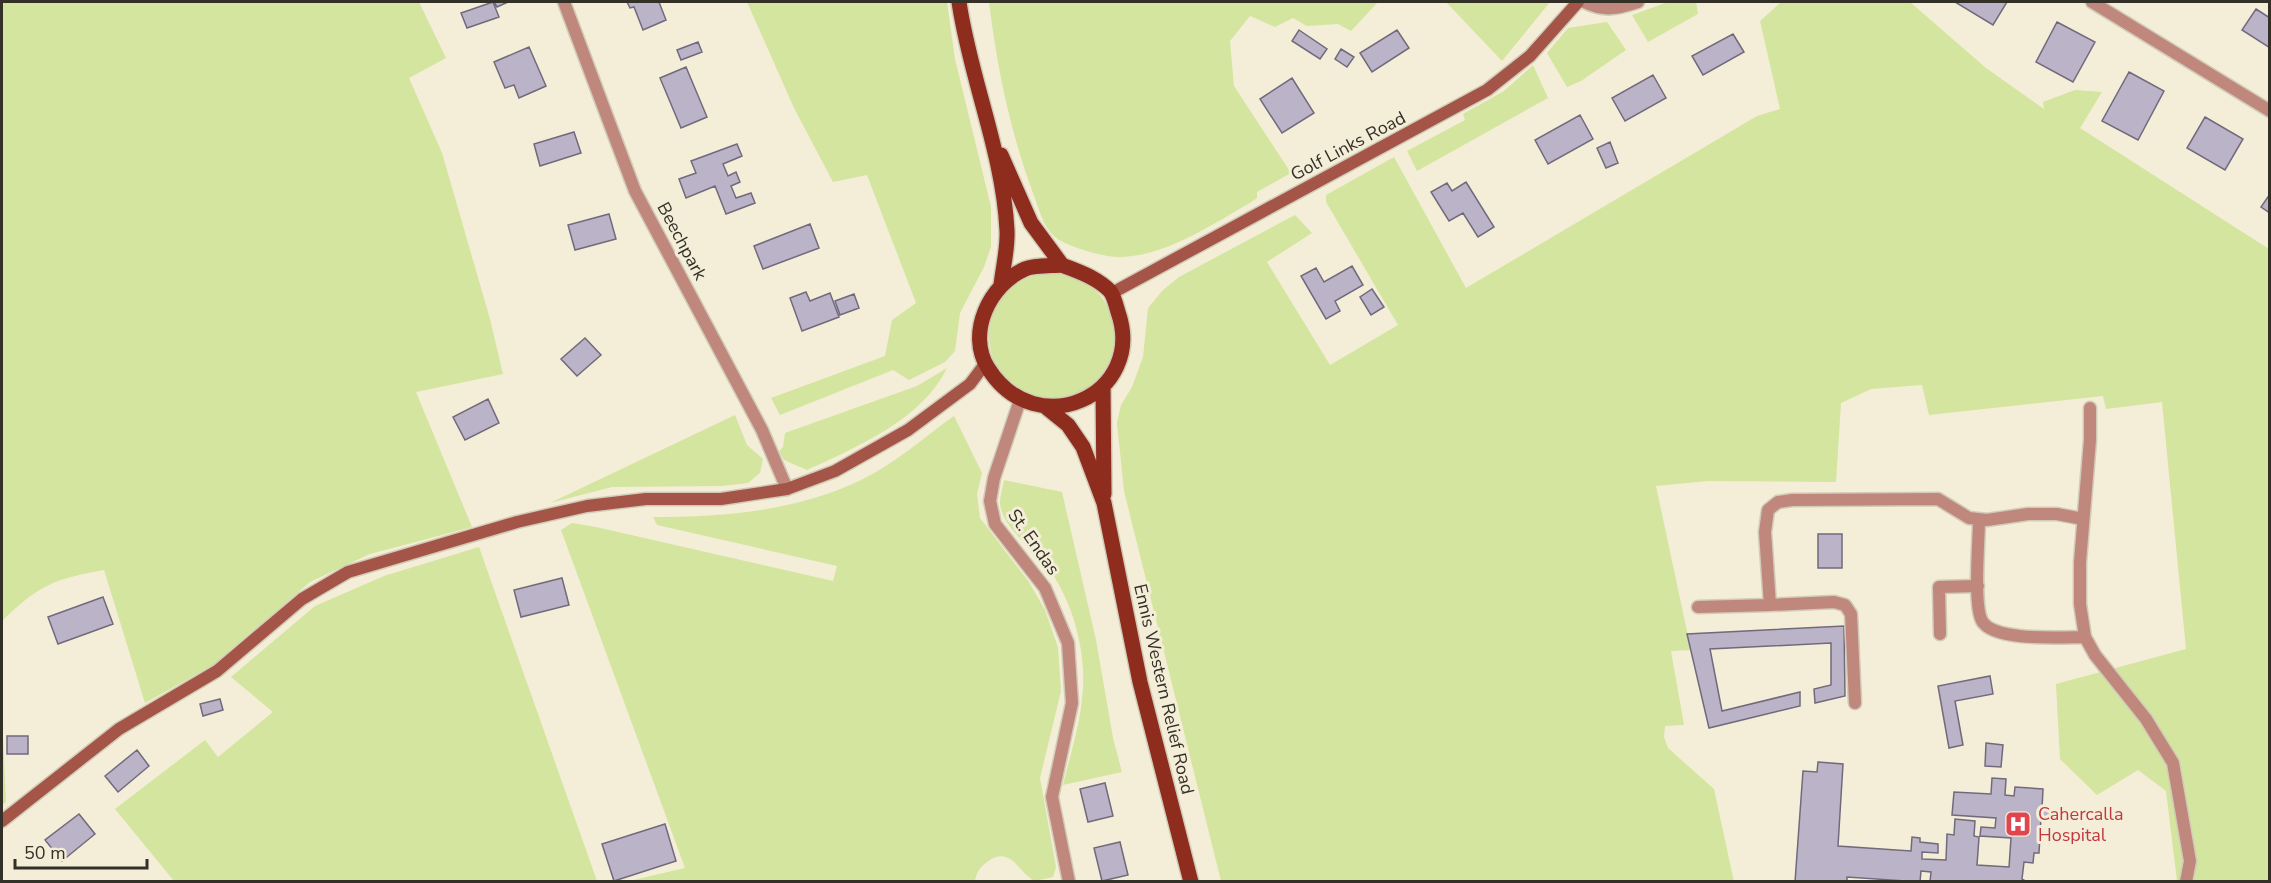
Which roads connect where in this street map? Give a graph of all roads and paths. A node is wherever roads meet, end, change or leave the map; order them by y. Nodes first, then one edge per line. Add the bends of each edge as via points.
1 (564, 2) edge
2 (959, 2) edge
3 (1578, 2) edge
4 (1584, 2) edge
5 (1638, 2) edge
6 (2092, 2) edge
7 (2270, 111) edge
8 (989, 128) junction
9 (1062, 265) junction
10 (1001, 285) junction
11 (1112, 293) junction
12 (985, 364) junction
13 (1103, 386) junction
14 (1020, 400) junction
15 (1047, 408) junction
16 (2090, 408) dead end
17 (787, 489) junction
18 (1104, 504) junction
19 (2083, 519) junction
20 (1979, 520) junction
21 (1978, 586) junction
22 (1770, 605) junction
23 (1698, 607) dead end
24 (1940, 634) dead end
25 (2085, 637) junction
26 (1855, 703) dead end
27 (2, 821) edge
28 (1069, 882) edge
29 (1191, 882) edge
30 (2186, 882) edge

1 - 17 street, Beechpark via 635,190 762,430
2 - 8 main road via 965,43
3 - 11 main road, Golf Links Road via 1530,56 1486,90
4 - 5 street via 1599,10
6 - 7 street
8 - 9 main road via 1030,223
8 - 10 main road via 1007,232
9 - 10 main road via 1026,269
9 - 11 main road via 1089,275
10 - 12 main road via 987,304 980,332
11 - 13 main road via 1122,322 1121,355
12 - 14 main road via 998,384
12 - 17 main road via 970,384 908,430 835,471
13 - 15 main road via 1074,404
13 - 18 main road, Ennis Western Relief Road
14 - 15 main road
14 - 28 street, St. Endas via 990,501 995,524 1045,588 1068,643 1072,703 1052,797
15 - 18 main road, Ennis Western Relief Road via 1068,425 1083,447
16 - 19 street
17 - 27 main road via 721,499 646,499 587,506 517,522 348,572 302,598 217,671 119,729
18 - 29 main road, Ennis Western Relief Road via 1140,682
19 - 20 street via 2028,514
19 - 25 street via 2080,594
20 - 21 street
20 - 22 street via 1938,499 1778,502 1768,510 1765,532
21 - 24 street via 1939,587
21 - 25 street via 1982,622 1992,630
22 - 23 street
22 - 26 street via 1845,605 1851,614
25 - 30 street via 2146,719 2173,763 2190,861

